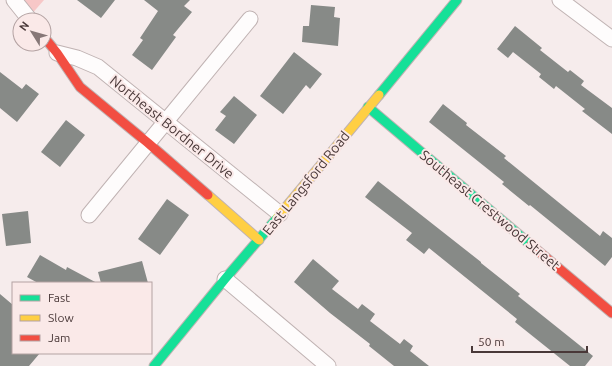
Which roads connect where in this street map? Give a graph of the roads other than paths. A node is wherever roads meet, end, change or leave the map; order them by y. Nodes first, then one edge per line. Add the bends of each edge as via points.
1 (14, 0) edge
2 (457, 0) edge
3 (560, 0) edge
4 (24, 12) edge
5 (250, 19) dead end
6 (612, 39) edge
7 (52, 47) edge
8 (57, 53) junction
9 (368, 107) junction
10 (165, 122) junction
11 (148, 143) junction
12 (280, 214) junction
13 (89, 216) dead end
14 (259, 240) junction
15 (225, 279) junction
16 (612, 313) edge
17 (154, 366) edge
18 (328, 366) edge

1 - 4 street
2 - 9 street, East Langsford Road
3 - 6 street
5 - 10 street
7 - 8 street, Northeast Bordner Drive
8 - 10 street, Northeast Bordner Drive via 78,58 98,67
8 - 11 street, Northeast Bordner Drive via 80,87
9 - 12 street, East Langsford Road
9 - 16 street, Southeast Crestwood Street
10 - 11 street
10 - 12 street, Northeast Bordner Drive
11 - 13 street
11 - 14 street, Northeast Bordner Drive
12 - 14 street, East Langsford Road
14 - 15 street, East Langsford Road
15 - 17 street, East Langsford Road
15 - 18 street

